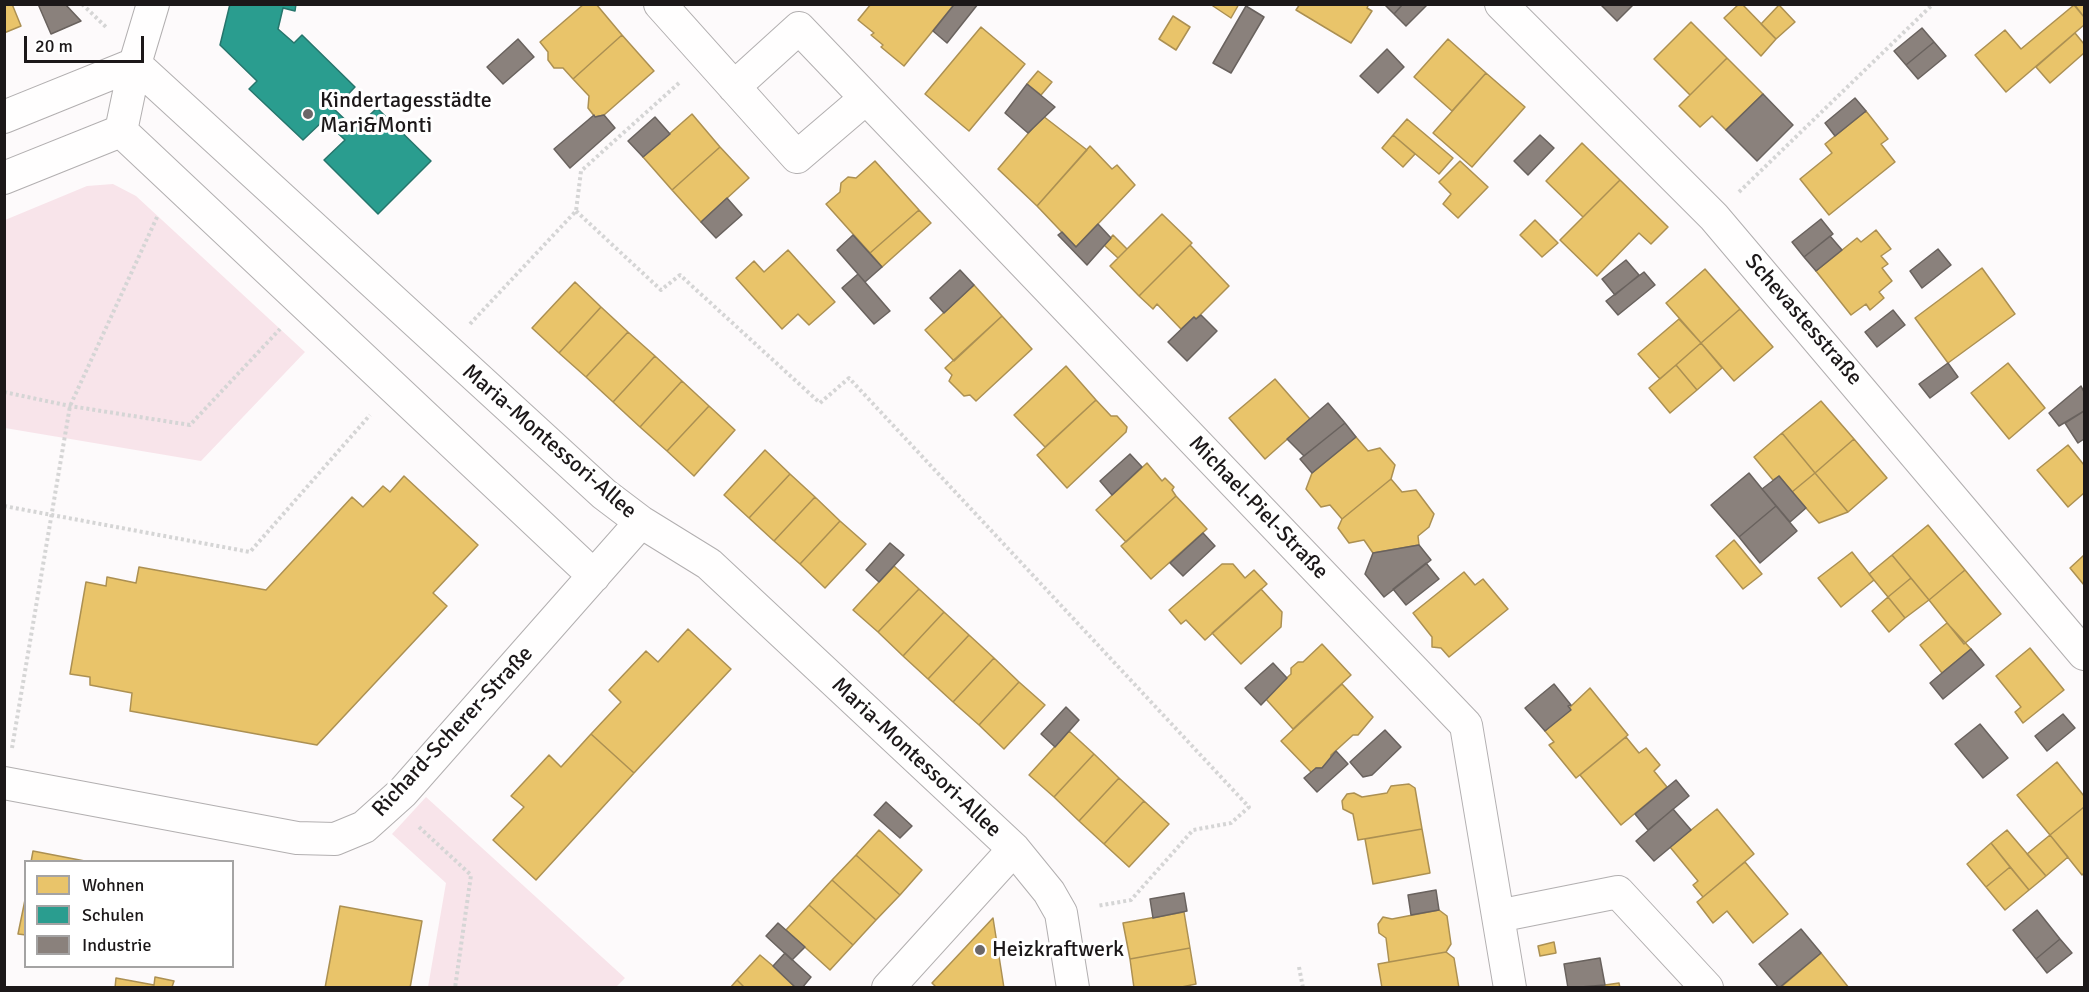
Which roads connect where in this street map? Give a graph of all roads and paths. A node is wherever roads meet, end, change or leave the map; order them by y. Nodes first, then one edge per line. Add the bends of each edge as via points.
1 (153, 4) edge
2 (660, 4) edge
3 (1501, 4) edge
4 (1933, 4) edge
5 (707, 57) junction
6 (135, 64) junction
7 (734, 87) junction
8 (866, 98) junction
9 (4, 117) edge
10 (121, 131) junction
11 (4, 178) edge
12 (176, 183) junction
13 (576, 212) junction
14 (1714, 217) junction
15 (304, 303) junction
16 (445, 350) junction
17 (395, 387) junction
18 (4, 392) edge
19 (70, 406) junction
20 (4, 506) edge
21 (54, 515) junction
22 (641, 522) junction
23 (594, 576) junction
24 (2085, 654) edge
25 (5, 783) edge
26 (392, 803) junction
27 (1014, 849) junction
28 (1061, 913) junction
29 (1498, 916) junction
30 (1299, 968) dead end
31 (455, 987) edge
32 (888, 987) edge
33 (1073, 987) edge
34 (1303, 987) edge
35 (1510, 987) edge
36 (1707, 987) edge

1 - 6 street
2 - 5 street
3 - 14 street, Schevastesstraße
4 - 14 path
5 - 7 street
5 - 13 path via 581,171
6 - 9 street
6 - 10 street
6 - 16 street, Maria-Montessori-Allee
7 - 8 street, Michael-Piel-Straße via 799,28
7 - 8 street via 797,157
8 - 29 street, Michael-Piel-Straße via 1466,724
10 - 11 street
10 - 12 street
12 - 15 street
12 - 19 path via 152,225
13 - 16 path
13 - 28 path via 661,290 680,275 820,403 849,378 1249,807 1231,824 1193,830 1131,900
14 - 24 street, Schevastesstraße
15 - 17 street
15 - 19 path via 190,425
16 - 22 street, Maria-Montessori-Allee via 604,494
17 - 21 path via 250,552
17 - 23 street
18 - 19 path
19 - 21 path
20 - 21 path
21 - 25 path
22 - 23 street, Richard-Scherer-Straße
22 - 27 street, Maria-Montessori-Allee via 709,564
23 - 26 street, Richard-Scherer-Straße
25 - 26 street, Richard-Scherer-Straße via 297,838 335,839 364,826
26 - 31 path via 471,875
27 - 28 street, Maria-Montessori-Allee
27 - 32 street
28 - 33 street, Maria-Montessori-Allee
29 - 35 street, Michael-Piel-Straße
29 - 36 street via 1618,892
30 - 34 path

